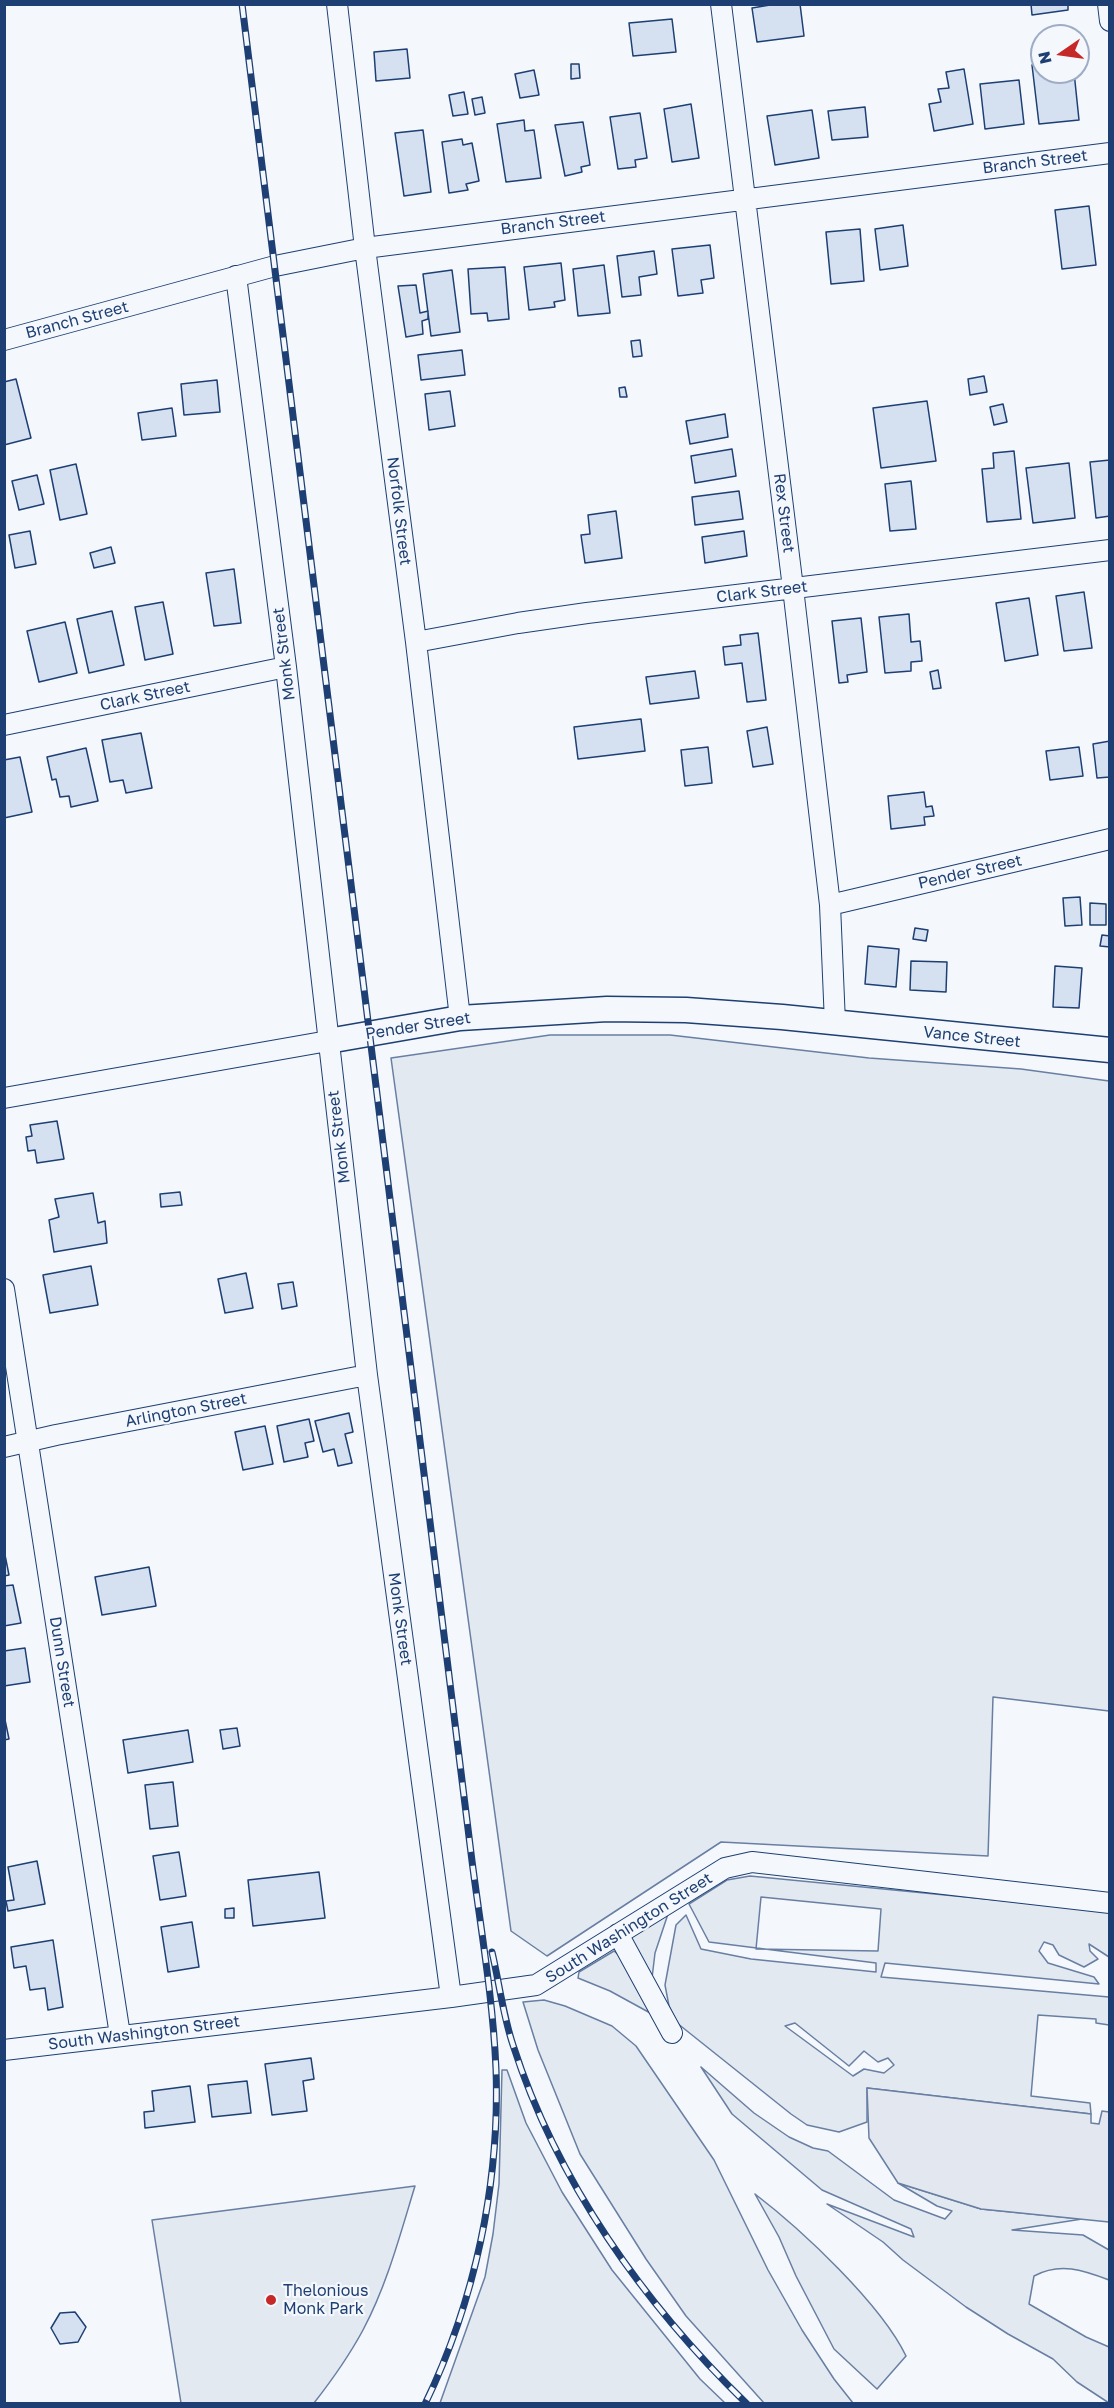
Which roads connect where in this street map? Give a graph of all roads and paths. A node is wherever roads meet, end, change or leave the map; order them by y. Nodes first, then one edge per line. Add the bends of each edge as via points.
1 (337, 4) edge
2 (721, 4) edge
3 (1108, 4) edge
4 (1110, 21) edge
5 (1110, 153) edge
6 (744, 198) junction
7 (365, 248) junction
8 (236, 276) junction
9 (4, 340) edge
10 (1110, 550) edge
11 (793, 588) junction
12 (417, 642) junction
13 (286, 667) junction
14 (4, 725) edge
15 (1110, 839) edge
16 (830, 905) junction
17 (460, 1018) junction
18 (835, 1023) junction
19 (328, 1041) junction
20 (1110, 1050) edge
21 (4, 1098) edge
22 (4, 1289) edge
23 (367, 1375) junction
24 (28, 1442) junction
25 (4, 1447) edge
26 (1110, 1903) edge
27 (618, 1934) junction
28 (451, 1997) junction
29 (672, 2033) dead end
30 (120, 2035) junction
31 (4, 2050) edge

1 - 7 street, Norfolk Street
2 - 6 street, Rex Street
3 - 4 street
5 - 6 street, Branch Street
6 - 7 street, Branch Street
6 - 11 street, Rex Street
7 - 8 street, Branch Street
7 - 12 street, Norfolk Street
8 - 9 street, Branch Street
8 - 13 street, Monk Street
10 - 11 street, Clark Street
11 - 12 street, Clark Street via 518,623
11 - 16 street, Rex Street
12 - 17 street, Norfolk Street
13 - 14 street, Clark Street
13 - 19 street, Monk Street
15 - 16 street, Pender Street
16 - 18 street, Rex Street
17 - 18 street, Pender Street via 607,1008 686,1010
17 - 19 street, Pender Street
18 - 20 street, Vance Street
19 - 21 street, Pender Street
19 - 23 street, Monk Street
22 - 24 street, Dunn Street
23 - 24 street, Arlington Street
23 - 28 street, Monk Street
24 - 25 street, Arlington Street
24 - 30 street, Dunn Street
26 - 27 street, South Washington Street via 752,1862 725,1868
27 - 28 street, South Washington Street via 536,1985
27 - 29 street
28 - 30 street, South Washington Street
30 - 31 street, South Washington Street

